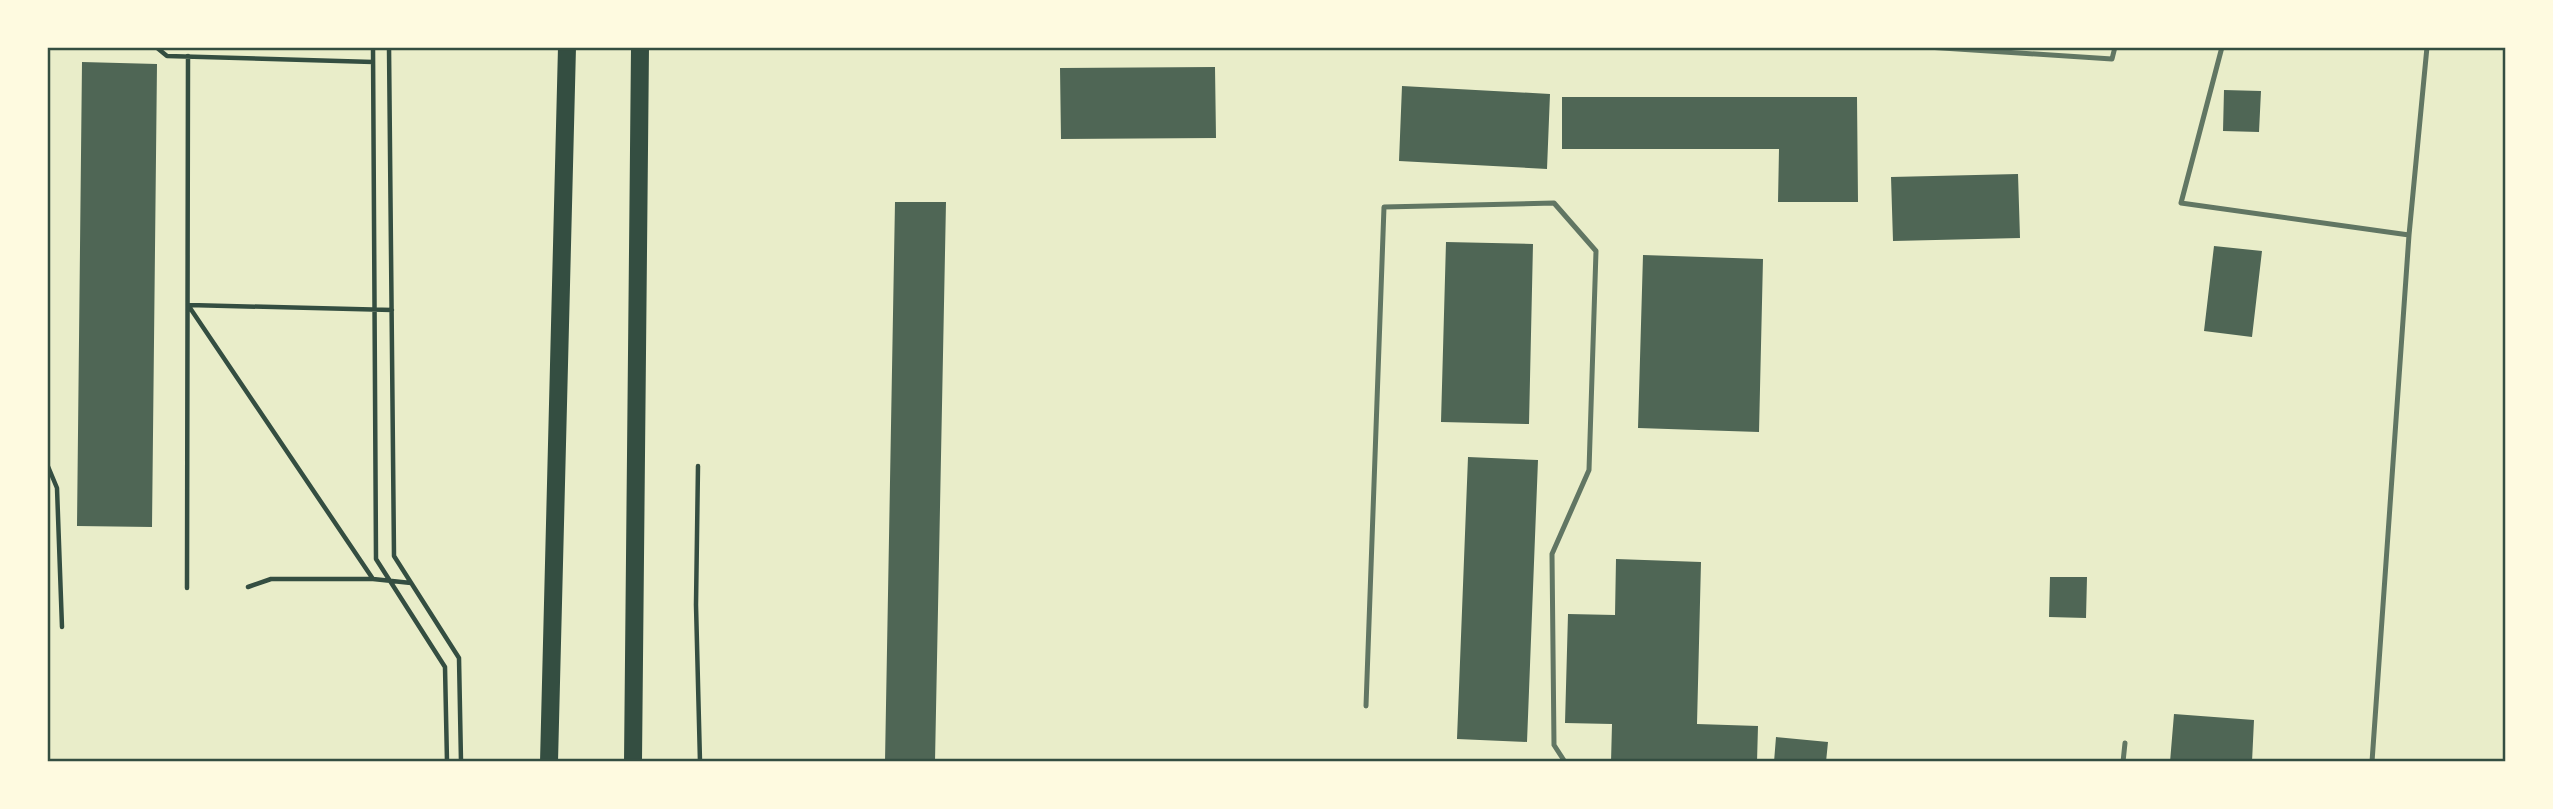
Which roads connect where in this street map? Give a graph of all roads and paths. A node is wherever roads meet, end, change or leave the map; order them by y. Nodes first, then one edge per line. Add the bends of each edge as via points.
1 (156, 47) edge
2 (373, 47) edge
3 (389, 47) edge
4 (567, 47) edge
5 (640, 47) edge
6 (1927, 47) edge
7 (2115, 47) edge
8 (2222, 47) edge
9 (2427, 47) edge
10 (188, 57) junction
11 (373, 62) junction
12 (2409, 234) junction
13 (188, 304) junction
14 (392, 310) junction
15 (375, 312) junction
16 (47, 464) edge
17 (698, 466) dead end
18 (373, 579) junction
19 (390, 581) junction
20 (411, 583) junction
21 (248, 587) dead end
22 (187, 588) dead end
23 (62, 627) dead end
24 (1366, 706) dead end
25 (2125, 743) dead end
26 (447, 762) edge
27 (461, 762) edge
28 (549, 762) edge
29 (633, 762) edge
30 (700, 762) edge
31 (1565, 762) edge
32 (2123, 762) edge
33 (2372, 762) edge

1 - 10 path via 167,56
2 - 11 path
3 - 14 path
4 - 28 main road
5 - 29 main road
6 - 7 lane via 2112,59
8 - 12 lane via 2181,203
9 - 12 lane
10 - 11 path
10 - 13 path
11 - 15 path
12 - 33 lane
13 - 15 path
13 - 18 path
13 - 22 path
14 - 15 path
14 - 20 path via 394,556
15 - 19 path via 376,559
16 - 23 path via 57,488
17 - 30 path
18 - 19 path
18 - 21 path via 271,579
19 - 20 path
19 - 26 path via 445,667
20 - 27 path via 459,658
24 - 31 lane via 1384,207 1554,203 1596,251 1589,470 1552,554 1554,745
25 - 32 lane

